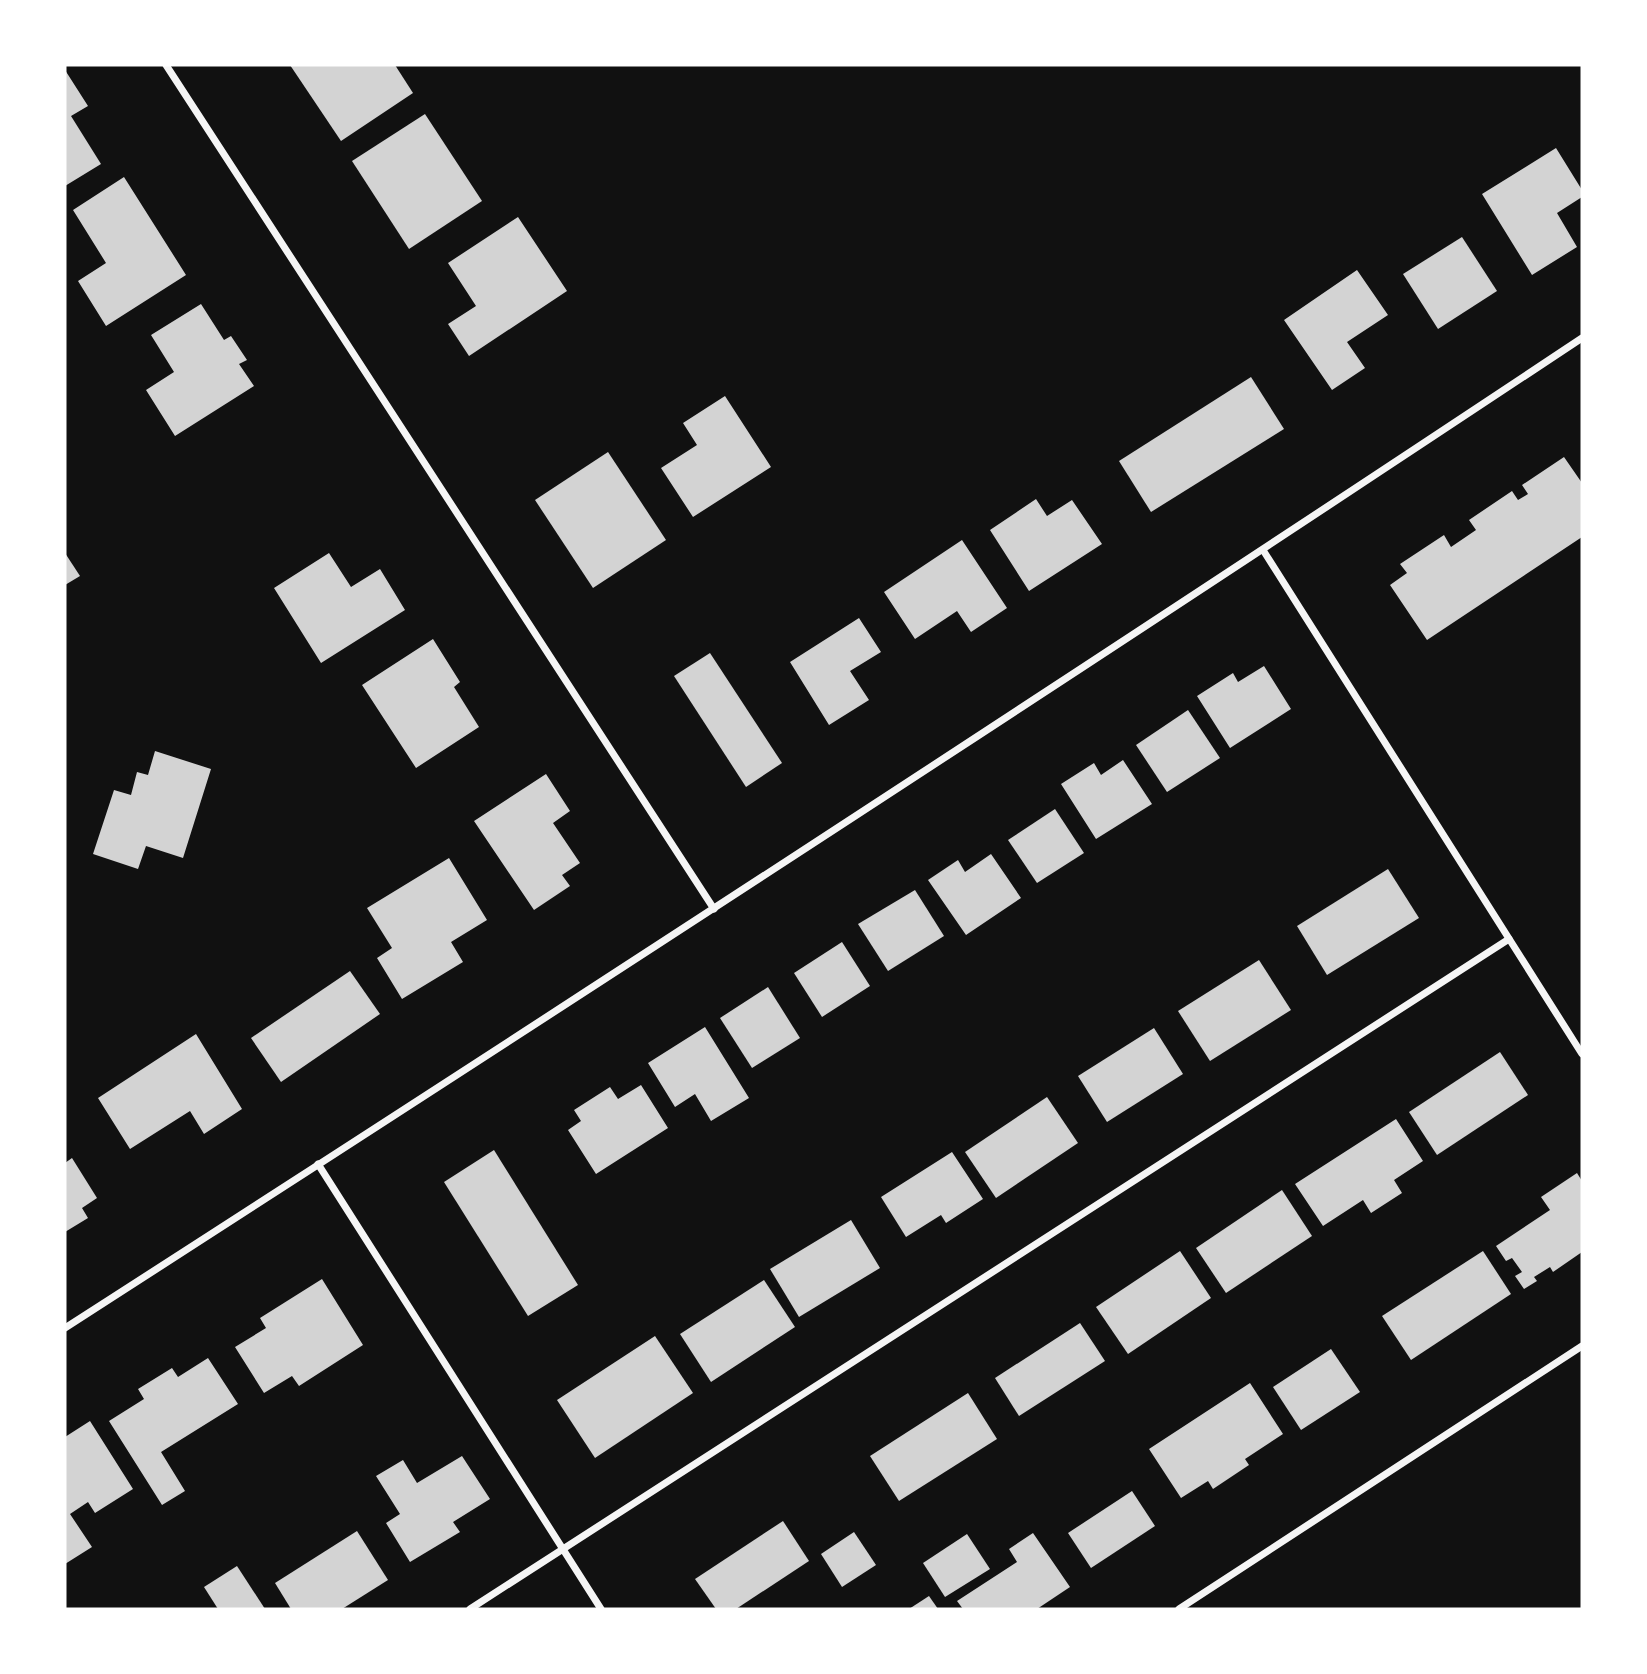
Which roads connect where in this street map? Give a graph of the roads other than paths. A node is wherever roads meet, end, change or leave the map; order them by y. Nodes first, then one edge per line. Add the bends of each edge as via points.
1 (166, 65) edge
2 (1582, 338) edge
3 (1263, 550) junction
4 (714, 909) junction
5 (1509, 939) junction
6 (1582, 1054) edge
7 (318, 1164) junction
8 (65, 1328) edge
9 (1582, 1346) edge
10 (563, 1549) junction
11 (470, 1609) edge
12 (601, 1609) edge
13 (1179, 1609) edge

1 - 4 street
2 - 3 street
3 - 4 street
3 - 5 street
4 - 7 street
5 - 6 street
5 - 10 street
7 - 8 street
7 - 10 street
9 - 13 street
10 - 11 street
10 - 12 street

